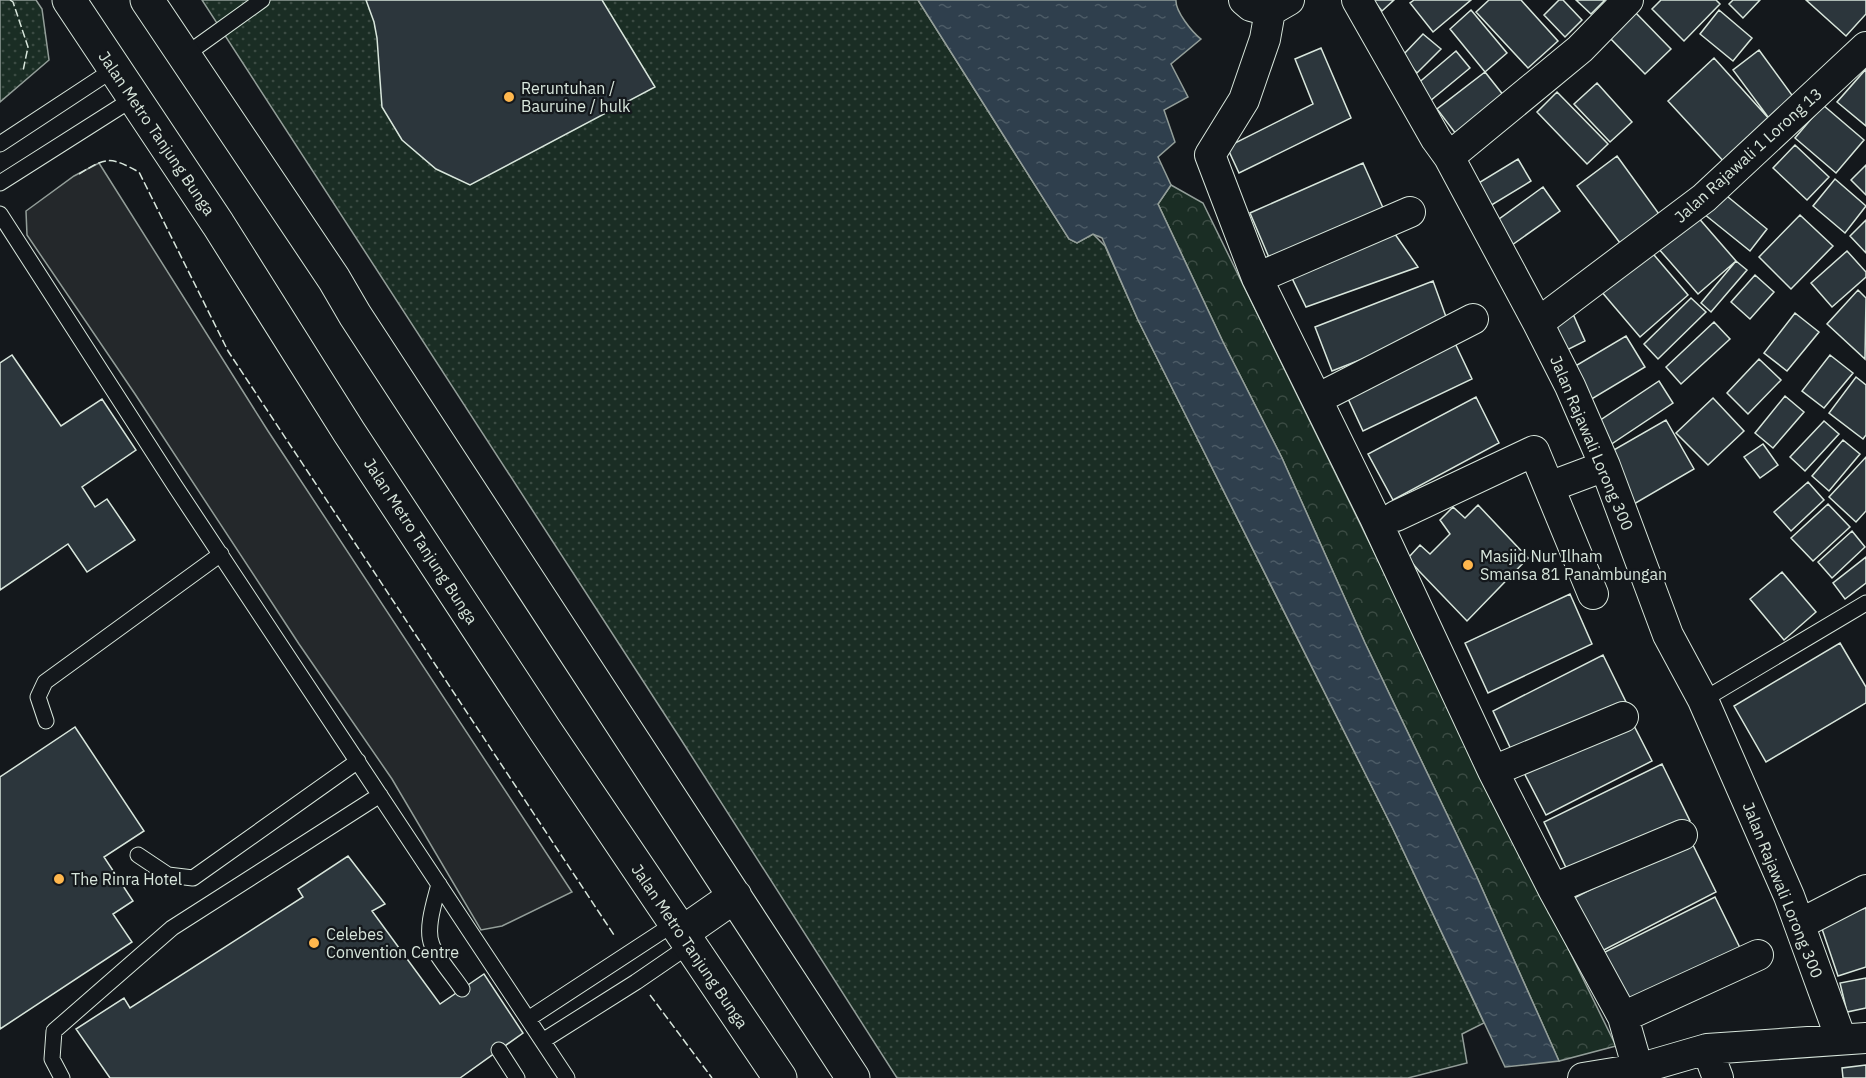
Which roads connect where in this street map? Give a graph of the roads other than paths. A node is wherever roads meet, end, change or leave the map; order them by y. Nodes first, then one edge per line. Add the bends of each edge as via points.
1 (69, 0) edge
2 (147, 0) edge
3 (262, 0) edge
4 (1357, 0) edge
5 (1628, 0) edge
6 (1272, 3) edge
7 (1866, 46) edge
8 (184, 56) junction
9 (114, 69) junction
10 (134, 98) junction
11 (0, 144) edge
12 (1449, 157) junction
13 (0, 183) edge
14 (1410, 212) dead end
15 (0, 214) edge
16 (1257, 278) junction
17 (1473, 319) dead end
18 (1538, 323) junction
19 (1317, 399) junction
20 (1598, 469) junction
21 (1553, 485) junction
22 (1396, 516) dead end
23 (220, 554) junction
24 (1593, 594) dead end
25 (1866, 603) edge
26 (1703, 700) junction
27 (1623, 717) dead end
28 (46, 721) dead end
29 (358, 761) junction
30 (1493, 771) junction
31 (380, 795) junction
32 (1682, 835) dead end
33 (138, 855) dead end
34 (439, 884) junction
35 (1553, 889) junction
36 (1866, 890) edge
37 (735, 896) junction
38 (1800, 924) junction
39 (682, 934) junction
40 (1758, 955) dead end
41 (462, 989) dead end
42 (528, 1019) junction
43 (1625, 1024) junction
44 (1854, 1038) edge
45 (543, 1040) junction
46 (1707, 1049) junction
47 (499, 1050) dead end
48 (1637, 1065) junction
49 (62, 1078) edge
50 (517, 1078) edge
51 (567, 1078) edge
52 (780, 1078) edge
53 (853, 1078) edge
54 (1583, 1078) edge
55 (1718, 1078) edge

1 - 9 main road, Jalan Metro Tanjung Bunga
2 - 8 main road
3 - 8 lane
4 - 12 street, Jalan Rajawali Lorong 300
5 - 12 street via 1580,49
6 - 16 street via 1265,39 1244,100 1210,155
7 - 18 street, Jalan Rajawali 1 Lorong 13 via 1704,198
8 - 37 main road via 334,279
9 - 10 main road, Jalan Metro Tanjung Bunga
9 - 11 lane
10 - 13 lane
10 - 39 main road, Jalan Metro Tanjung Bunga via 349,432
12 - 18 street, Jalan Rajawali Lorong 300
14 - 16 street
15 - 23 lane
16 - 19 street
17 - 19 street
18 - 20 street, Jalan Rajawali Lorong 300 via 1558,360
19 - 30 street
20 - 21 street
20 - 26 street, Jalan Rajawali Lorong 300 via 1668,635
21 - 22 street via 1534,451
21 - 24 street
23 - 28 lane via 45,682 38,697
23 - 29 lane
25 - 26 lane
26 - 38 street, Jalan Rajawali Lorong 300
27 - 30 street
29 - 31 lane
29 - 33 lane via 193,878 168,874
30 - 35 street
31 - 34 lane
31 - 49 lane via 172,928 54,1032 51,1059
32 - 35 street
34 - 41 lane via 431,916 431,945
34 - 42 lane
35 - 43 street
36 - 38 street
37 - 39 main road
37 - 53 main road
38 - 44 street, Jalan Rajawali Lorong 300
39 - 42 lane
39 - 45 lane via 636,982
39 - 52 main road, Jalan Metro Tanjung Bunga
40 - 43 street
42 - 45 lane
43 - 48 street
44 - 46 street
45 - 51 lane
46 - 48 street
46 - 55 street
47 - 50 lane
48 - 54 street

